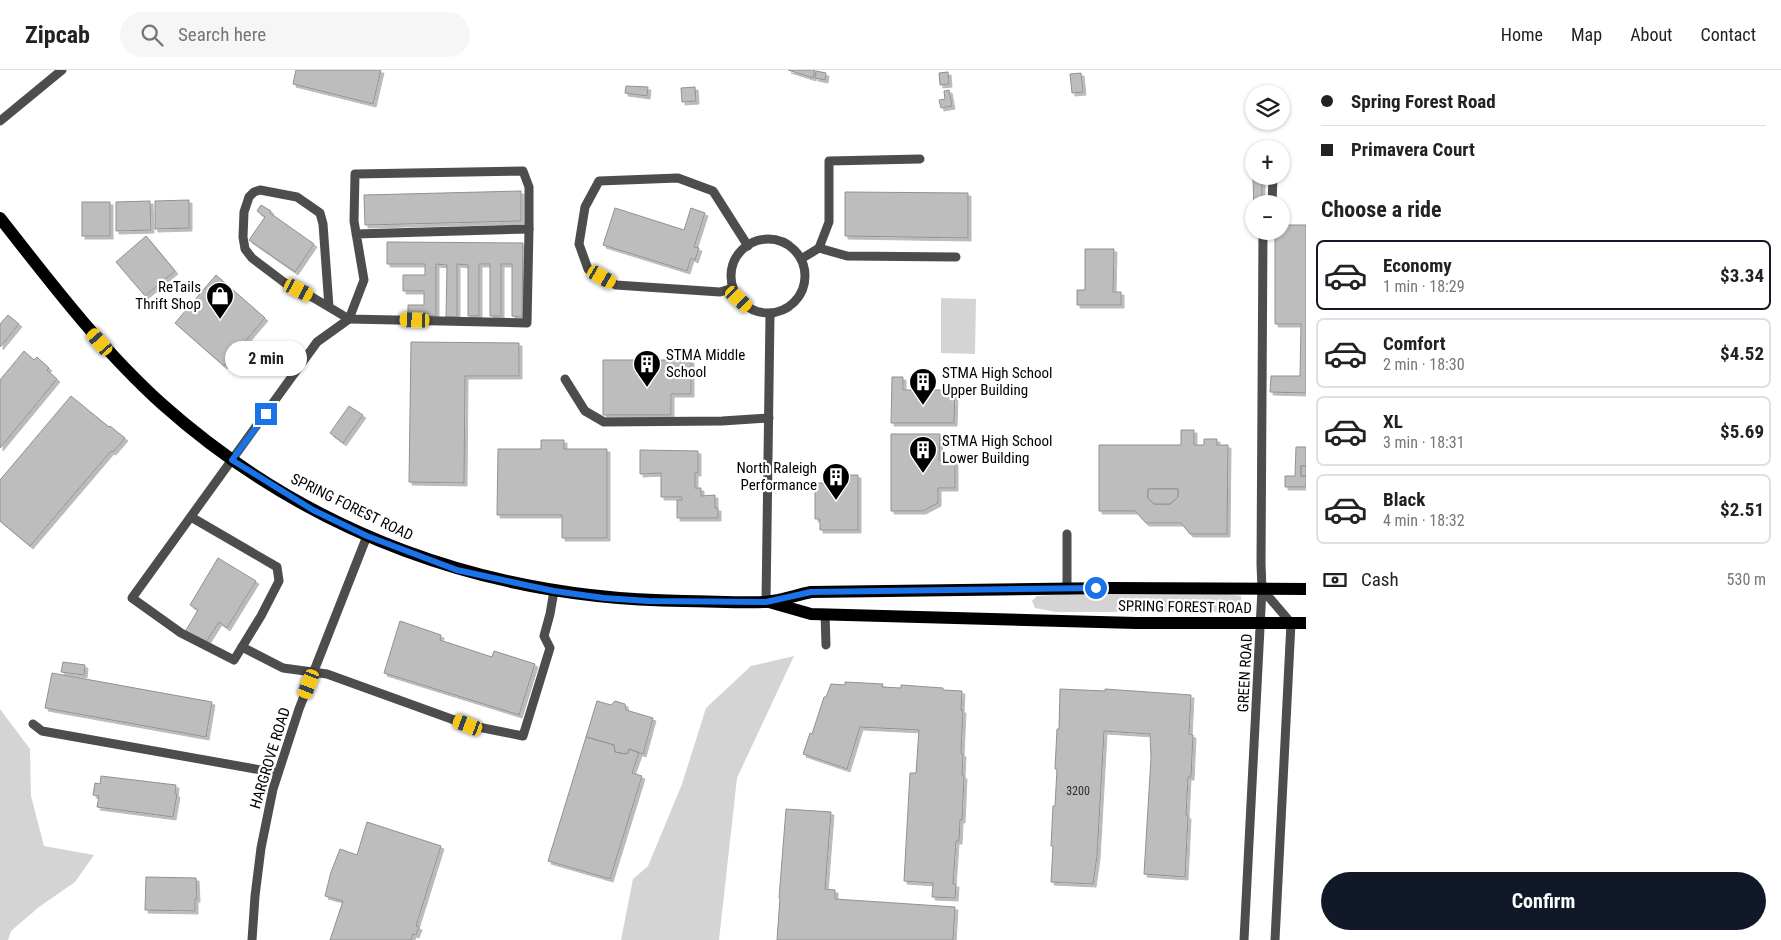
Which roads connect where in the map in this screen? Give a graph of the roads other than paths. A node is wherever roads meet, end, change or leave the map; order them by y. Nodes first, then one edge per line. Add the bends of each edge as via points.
1 (62, 70) edge
2 (0, 121) edge
3 (920, 159) dead end
4 (0, 218) edge
5 (529, 229) junction
6 (356, 234) junction
7 (1263, 240) edge
8 (748, 246) junction
9 (819, 248) junction
10 (956, 257) dead end
11 (801, 259) junction
12 (733, 288) junction
13 (330, 308) junction
14 (770, 314) junction
15 (349, 319) junction
16 (565, 379) dead end
17 (769, 418) junction
18 (232, 460) junction
19 (191, 517) junction
20 (1068, 534) dead end
21 (367, 536) junction
22 (1068, 589) junction
23 (1262, 589) junction
24 (1306, 589) edge
25 (554, 591) junction
26 (766, 602) junction
27 (826, 614) junction
28 (1291, 623) junction
29 (1306, 623) edge
30 (1261, 624) junction
31 (826, 645) dead end
32 (242, 647) junction
33 (314, 672) junction
34 (33, 724) dead end
35 (278, 774) junction
36 (252, 940) edge
37 (1244, 940) edge
38 (1275, 940) edge

1 - 2 street
3 - 9 street via 829,160 829,222
4 - 18 main road, SPRING FOREST ROAD via 108,352 163,404
5 - 6 street
5 - 6 street via 529,187 523,171 355,174
5 - 15 street via 527,323
6 - 15 street via 364,280
7 - 23 street, GREEN ROAD
8 - 11 street via 759,241 783,242
8 - 12 street via 733,265
8 - 12 street via 714,191 678,178 599,181 585,207 579,244 588,269 616,285 720,292
9 - 10 street via 847,256
9 - 11 street
11 - 14 street via 805,283 801,294 783,311
12 - 14 street via 748,307
13 - 13 street via 285,283 245,249 244,212 254,192 260,190 297,196 320,213 324,224
13 - 15 street
14 - 17 street
15 - 18 street via 316,342
16 - 17 street via 585,411 604,422
17 - 26 street
18 - 19 street
18 - 21 main road, SPRING FOREST ROAD via 313,510
19 - 32 street via 277,567 278,581
19 - 32 street via 132,598 181,633 234,660
20 - 22 street
21 - 25 main road, SPRING FOREST ROAD via 457,570
21 - 33 street, HARGROVE ROAD
22 - 23 main road, SPRING FOREST ROAD
22 - 26 main road, SPRING FOREST ROAD via 811,592
23 - 24 main road, SPRING FOREST ROAD
23 - 28 street
23 - 30 street, GREEN ROAD
25 - 26 main road, SPRING FOREST ROAD via 649,601
25 - 33 street via 544,636 550,648 523,736 468,725 328,674
26 - 27 main road, SPRING FOREST ROAD via 811,614
27 - 30 main road, SPRING FOREST ROAD
27 - 31 street
28 - 29 main road, SPRING FOREST ROAD
28 - 30 main road, SPRING FOREST ROAD
28 - 38 street
30 - 37 street, GREEN ROAD
32 - 33 street via 283,668
33 - 35 street, HARGROVE ROAD
34 - 35 street via 42,731
35 - 36 street, HARGROVE ROAD via 261,848

